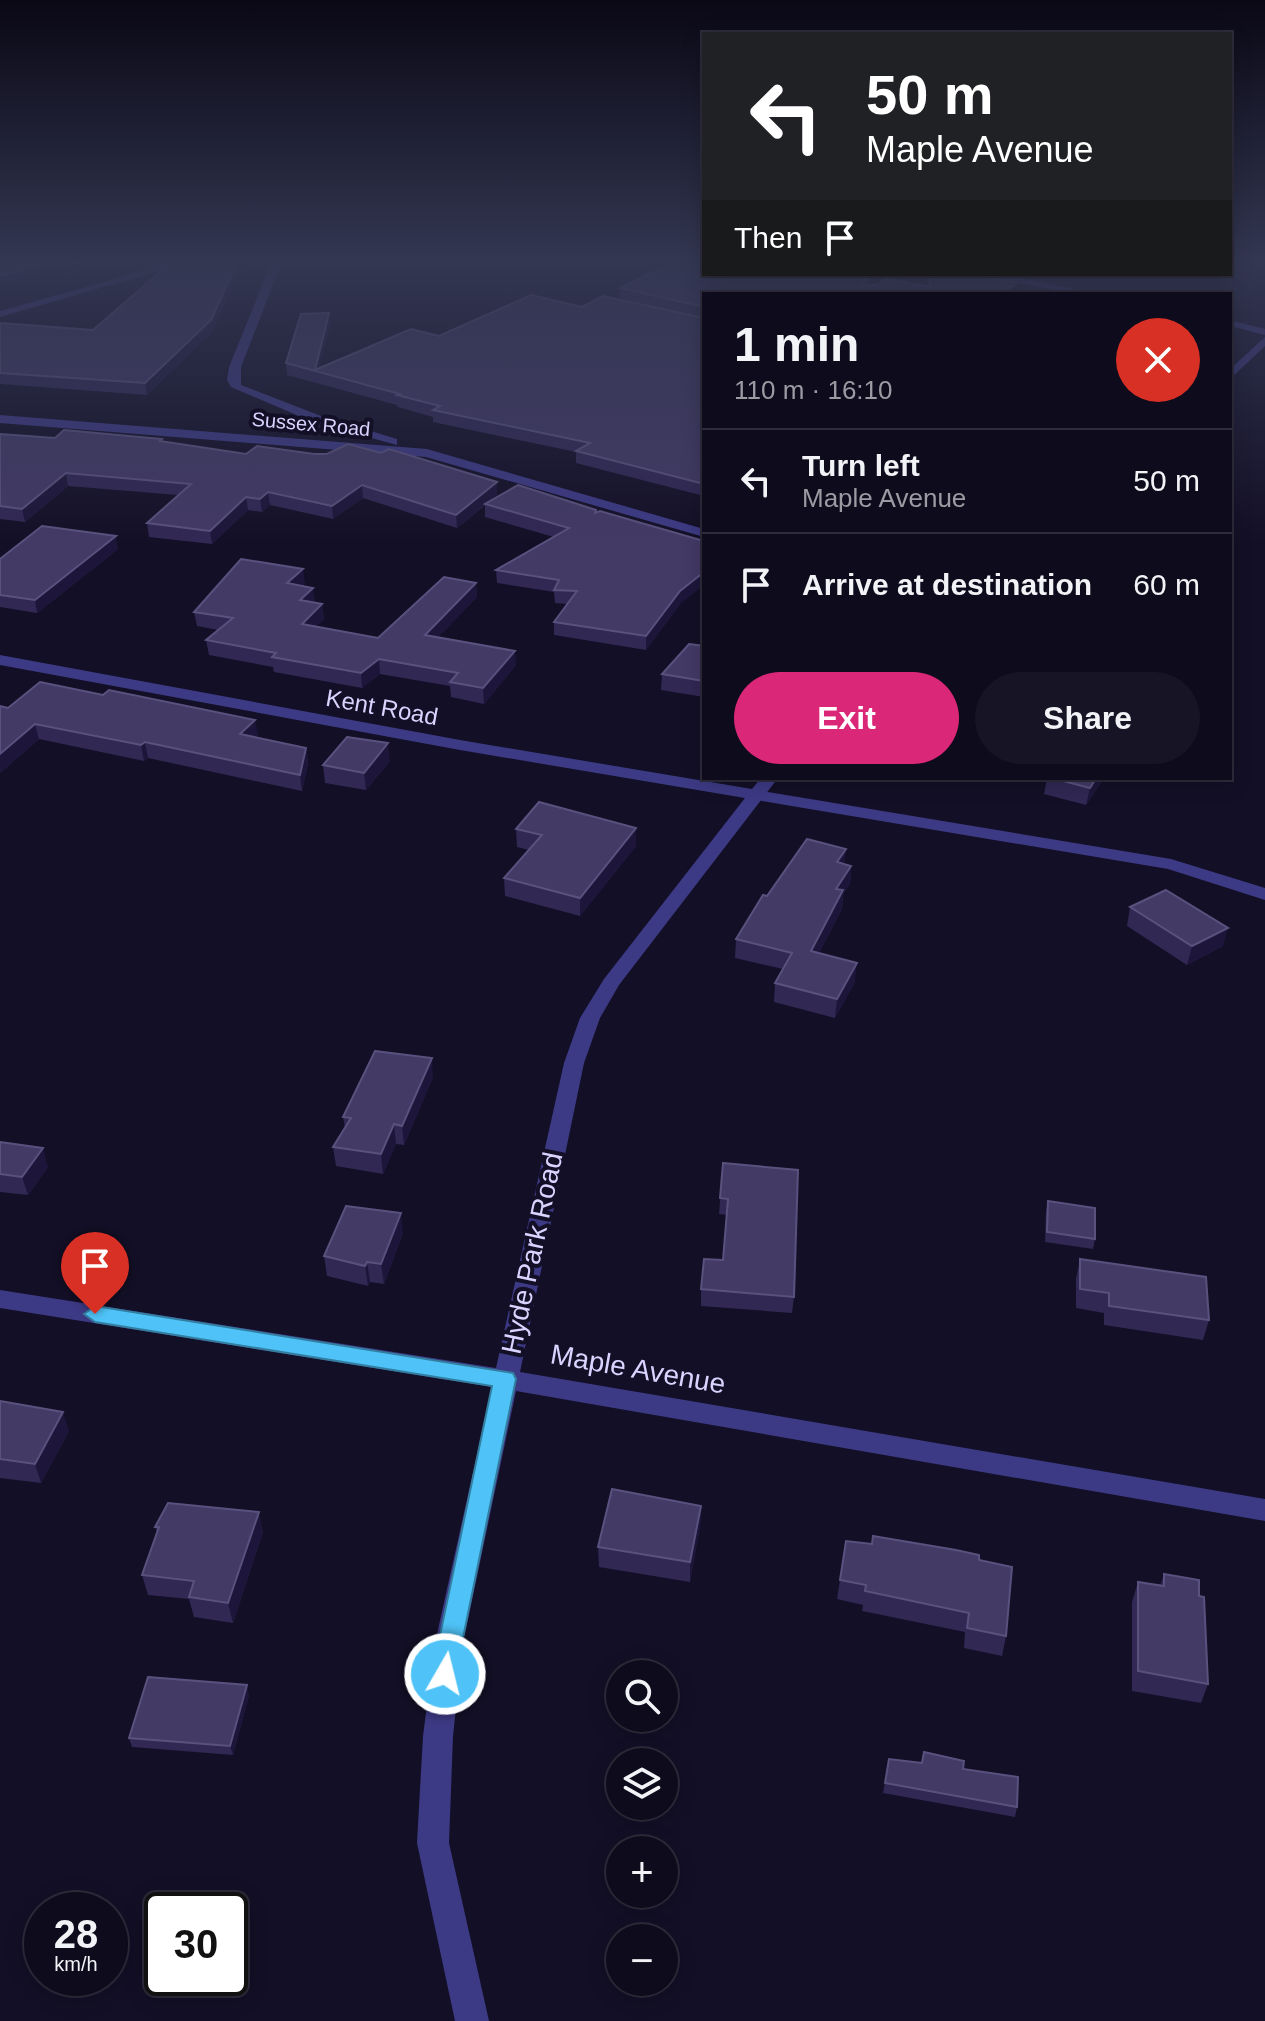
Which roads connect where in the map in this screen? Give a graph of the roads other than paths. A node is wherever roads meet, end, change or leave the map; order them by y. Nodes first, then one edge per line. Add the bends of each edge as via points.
1 (240, 355) edge
2 (1250, 355) edge
3 (1232, 374) edge
4 (0, 419) edge
5 (427, 453) junction
6 (702, 532) edge
7 (0, 660) edge
8 (768, 780) edge
9 (756, 795) junction
10 (1265, 894) edge
11 (0, 1299) edge
12 (505, 1379) junction
13 (1265, 1510) edge
14 (472, 2021) edge

1 - 5 street via 233,380 237,387 302,414
2 - 3 street
4 - 5 street, Sussex Road
5 - 6 street, Sussex Road
7 - 9 street, Kent Road
8 - 9 street, Hyde Park Road
9 - 10 street, Kent Road via 1171,864
9 - 12 street, Hyde Park Road via 656,922 590,1018 574,1063
11 - 12 street, Maple Avenue
12 - 13 street, Maple Avenue
12 - 14 street, Hyde Park Road via 449,1643 438,1736 433,1843

